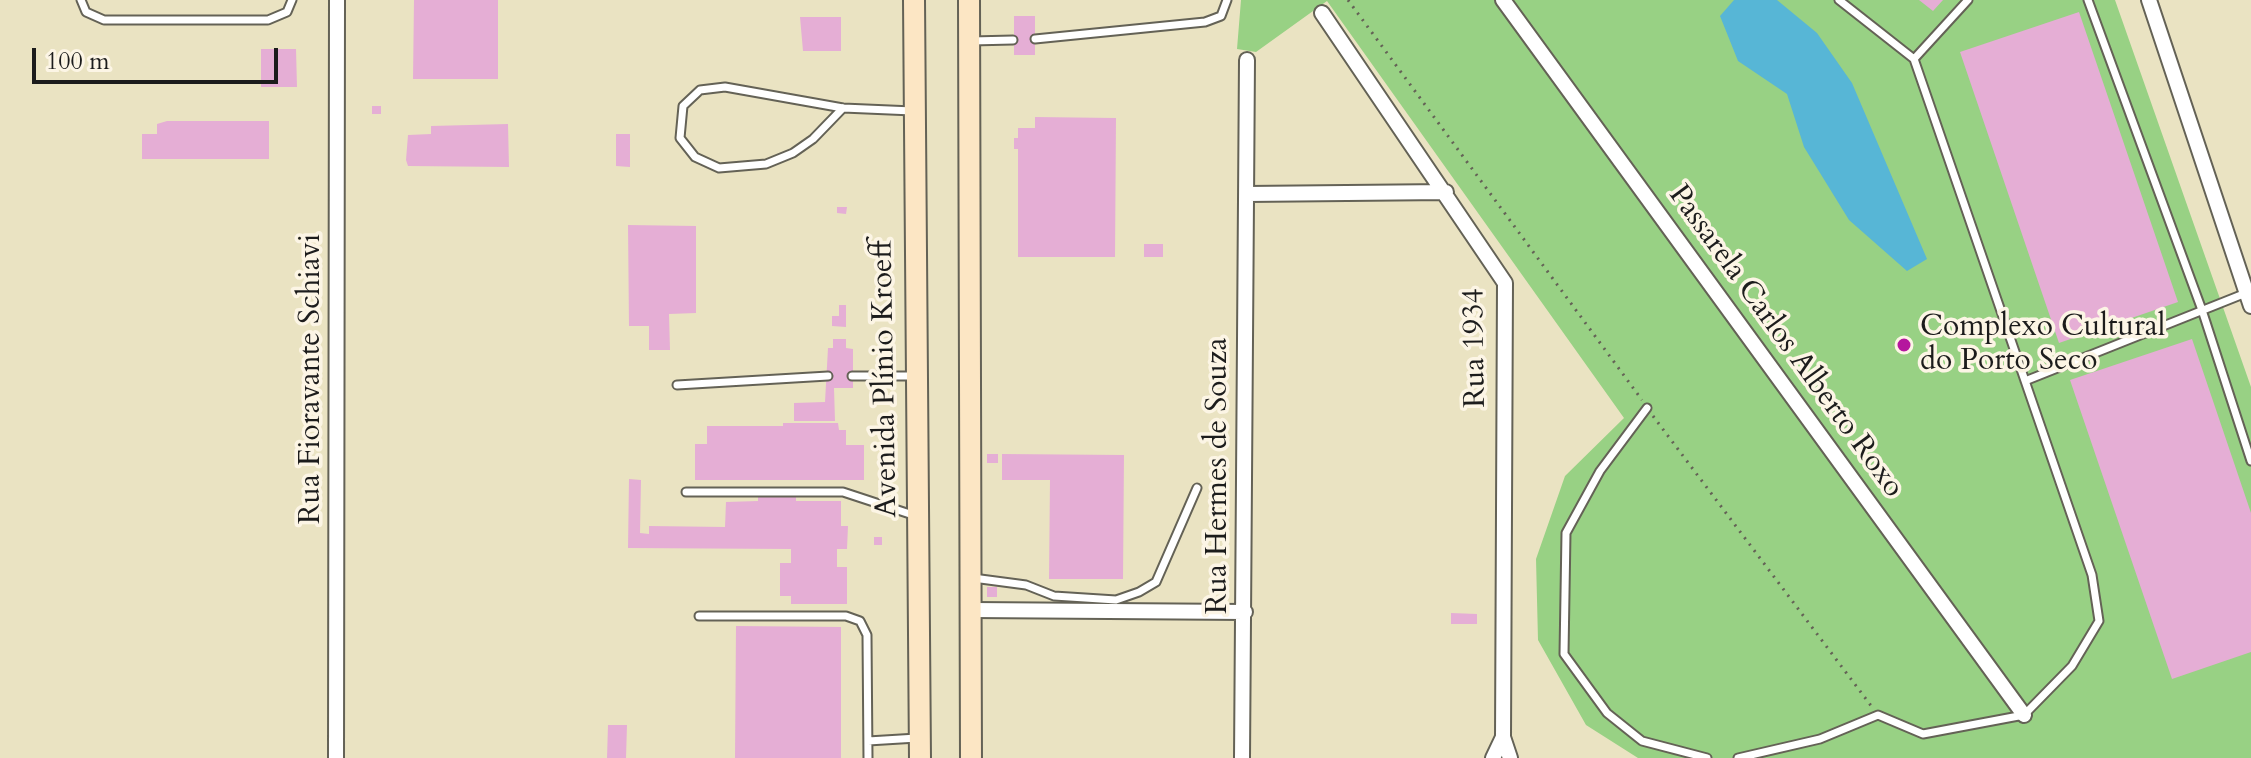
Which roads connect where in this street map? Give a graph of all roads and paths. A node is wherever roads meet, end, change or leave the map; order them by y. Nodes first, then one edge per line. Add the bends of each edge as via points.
1 (81, 0) edge
2 (292, 0) edge
3 (337, 0) edge
4 (914, 0) edge
5 (969, 0) edge
6 (1227, 0) edge
7 (1348, 0) edge
8 (1503, 0) edge
9 (1839, 0) edge
10 (1968, 0) edge
11 (2088, 0) edge
12 (2149, 0) edge
13 (1322, 13) dead end
14 (1035, 39) dead end
15 (1013, 40) dead end
16 (969, 41) junction
17 (1914, 59) junction
18 (1247, 60) dead end
19 (843, 108) junction
20 (913, 111) junction
21 (1446, 192) junction
22 (1247, 194) junction
23 (2249, 299) edge
24 (2202, 310) junction
25 (828, 376) dead end
26 (852, 376) dead end
27 (916, 376) junction
28 (2025, 381) junction
29 (677, 385) dead end
30 (1647, 408) junction
31 (2251, 461) edge
32 (1197, 488) dead end
33 (686, 492) dead end
34 (918, 517) junction
35 (971, 578) junction
36 (972, 610) junction
37 (1245, 612) junction
38 (699, 616) dead end
39 (1878, 715) junction
40 (2024, 715) junction
41 (1503, 737) junction
42 (868, 741) junction
43 (919, 748) edge
44 (336, 758) edge
45 (868, 758) edge
46 (971, 758) edge
47 (1242, 758) edge
48 (1493, 758) edge
49 (1510, 758) edge
50 (1707, 758) edge
51 (1738, 758) edge

1 - 2 lane via 86,12 104,20 268,20 287,12
3 - 44 street, Rua Fioravante Schiavi
4 - 20 main road, Avenida Plínio Kroeff
5 - 16 main road
6 - 14 lane via 1221,16 1205,22
7 - 30 path
8 - 40 street, Passarela Carlos Alberto Roxo
9 - 17 lane
10 - 17 lane
11 - 24 lane
12 - 23 street
13 - 21 street, Rua 1934
15 - 16 lane
16 - 35 main road
17 - 28 lane
18 - 22 street, Rua Hermes de Souza
19 - 19 lane via 813,139 766,164 719,168 695,157 680,138 683,106 700,90 725,87
19 - 20 lane
20 - 27 main road, Avenida Plínio Kroeff
21 - 22 street
21 - 41 street, Rua 1934 via 1505,283
22 - 37 street, Rua Hermes de Souza
23 - 24 lane
24 - 28 lane
24 - 31 lane
25 - 29 lane
26 - 27 lane
27 - 34 main road, Avenida Plínio Kroeff
28 - 40 lane via 2092,575 2099,621 2072,666
30 - 39 path
30 - 50 lane via 1600,471 1566,533 1564,654 1607,713 1642,741
32 - 35 lane via 1156,582 1139,592 1116,600 1054,596 1026,585
33 - 34 lane via 843,492
34 - 43 main road, Avenida Plínio Kroeff
35 - 36 main road
36 - 37 street
36 - 46 main road
37 - 47 street, Rua Hermes de Souza
38 - 42 lane via 846,616 860,621 867,635
39 - 40 lane via 1923,734
39 - 51 lane via 1820,739
41 - 48 street, Rua 1934
41 - 49 street, Rua 1934
42 - 43 lane
42 - 45 lane

